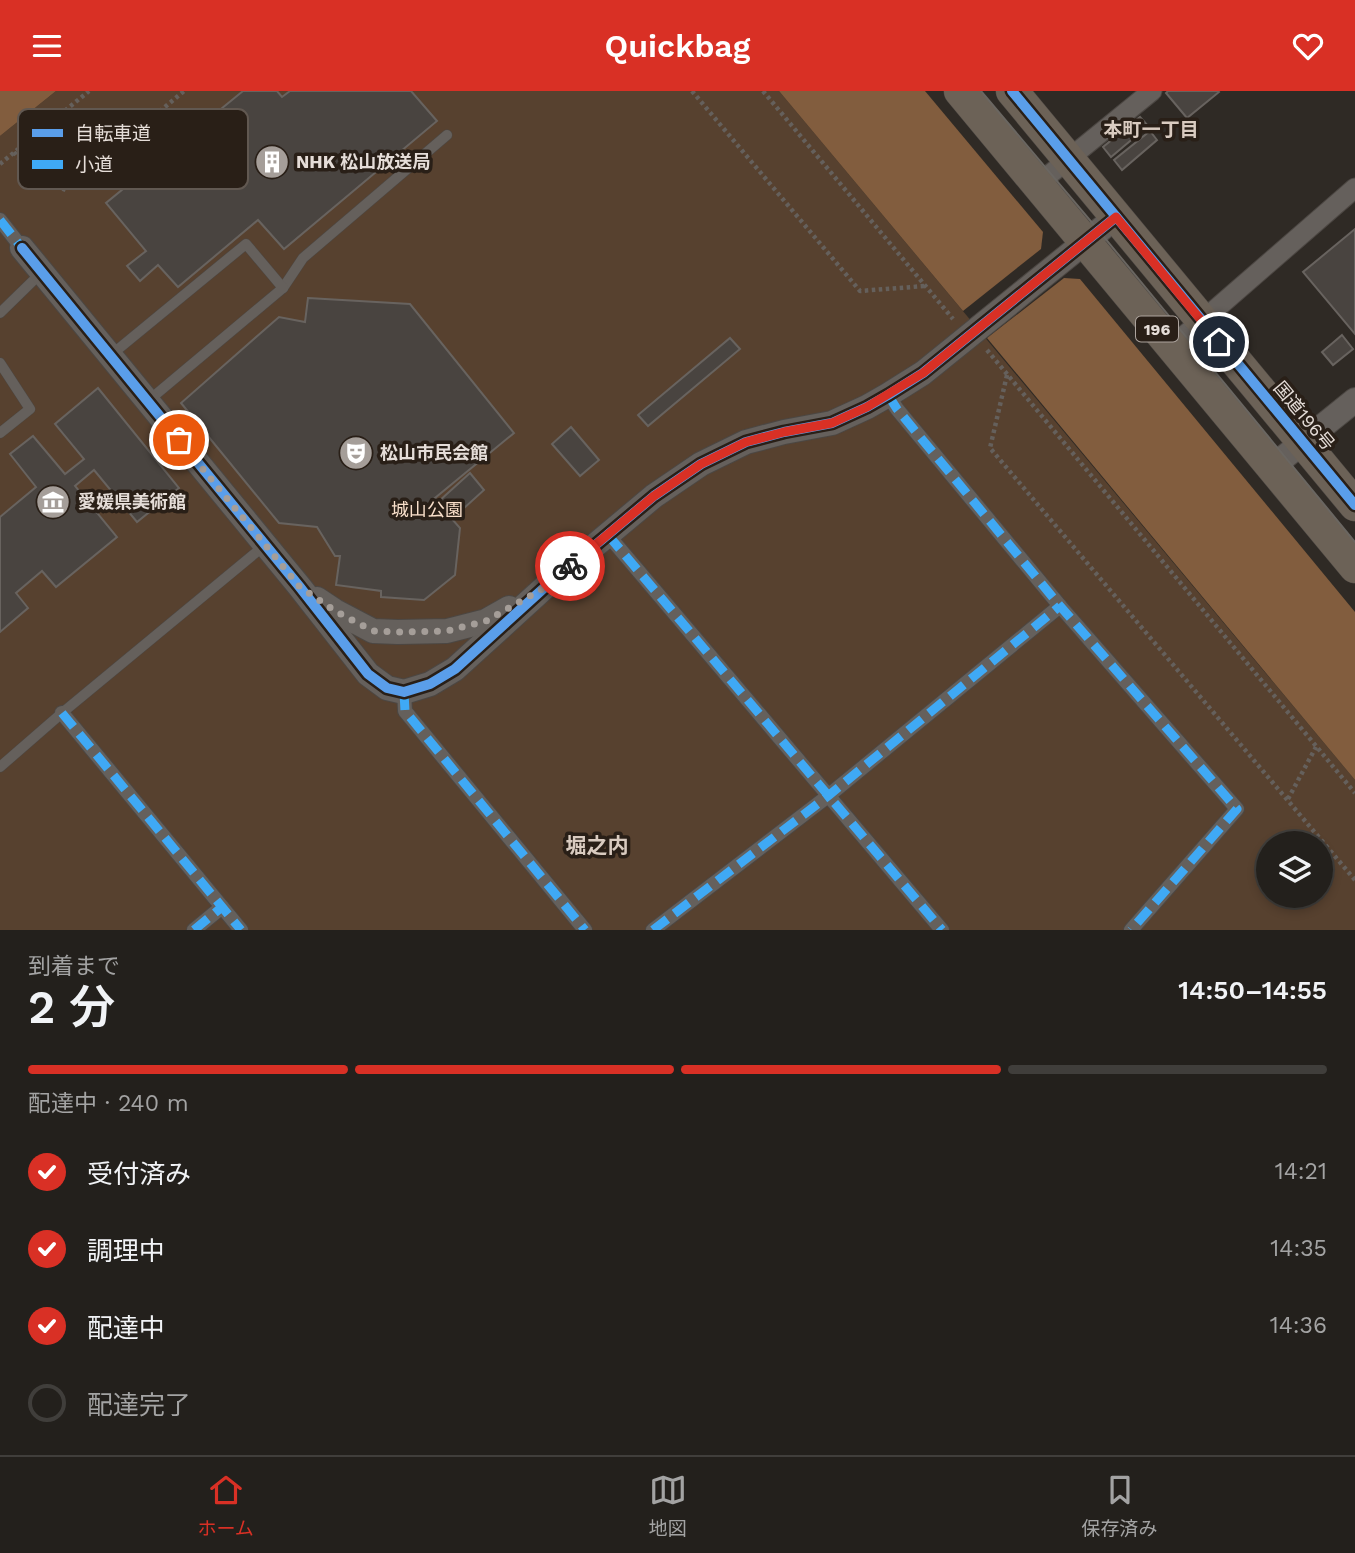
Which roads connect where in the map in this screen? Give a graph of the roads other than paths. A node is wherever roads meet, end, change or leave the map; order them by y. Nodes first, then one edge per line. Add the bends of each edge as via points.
1 (960, 91) edge
2 (1012, 91) edge
3 (1152, 91) edge
4 (446, 135) dead end
5 (1068, 159) junction
6 (1038, 184) junction
7 (1355, 188) edge
8 (1116, 217) junction
9 (0, 220) edge
10 (1086, 242) junction
11 (22, 248) joint
12 (42, 272) junction
13 (283, 288) junction
14 (0, 313) edge
15 (1202, 321) junction
16 (1171, 346) junction
17 (111, 356) junction
18 (0, 363) edge
19 (888, 395) junction
20 (1355, 400) edge
21 (148, 401) junction
22 (0, 433) edge
23 (1303, 442) junction
24 (1272, 467) junction
25 (1355, 505) edge
26 (608, 535) junction
27 (265, 545) junction
28 (1355, 567) edge
29 (299, 586) junction
30 (544, 588) junction
31 (1060, 606) junction
32 (373, 631) junction
33 (368, 674) junction
34 (404, 692) junction
35 (62, 713) junction
36 (0, 767) edge
37 (828, 796) junction
38 (222, 907) junction
39 (194, 930) edge
40 (241, 930) edge
41 (585, 930) edge
42 (653, 930) edge
43 (942, 930) edge
44 (1131, 930) edge

1 - 6 highway, 196
2 - 5 highway, 国道196号 / 196
3 - 5 street
4 - 13 lane via 303,258
5 - 6 street
5 - 8 highway, 国道196号 / 196
6 - 10 highway, 196
7 - 15 street
8 - 10 street
8 - 15 highway, 国道196号 / 196
9 - 11 street
10 - 16 highway, 196
10 - 19 street via 923,373
11 - 12 street
12 - 14 lane
12 - 17 street
13 - 17 lane via 246,244
13 - 21 lane
15 - 16 street
15 - 23 highway, 国道196号 / 196
16 - 24 highway, 196
17 - 21 street
18 - 22 lane via 30,409
19 - 26 street via 832,423 746,442 701,464
19 - 31 street
20 - 23 street
21 - 27 street
23 - 24 street
23 - 25 highway, 国道196号 / 196
24 - 28 highway, 196
26 - 30 street
26 - 37 street
27 - 29 street
27 - 35 lane
29 - 32 street
29 - 33 street
30 - 32 street via 486,621 447,631
30 - 34 street via 455,669
31 - 37 street
31 - 44 street via 1237,809
32 - 33 street via 360,656
33 - 34 street via 387,688
34 - 41 street via 405,711
35 - 36 lane
35 - 38 street
37 - 42 street
37 - 43 street
38 - 39 street
38 - 40 street

